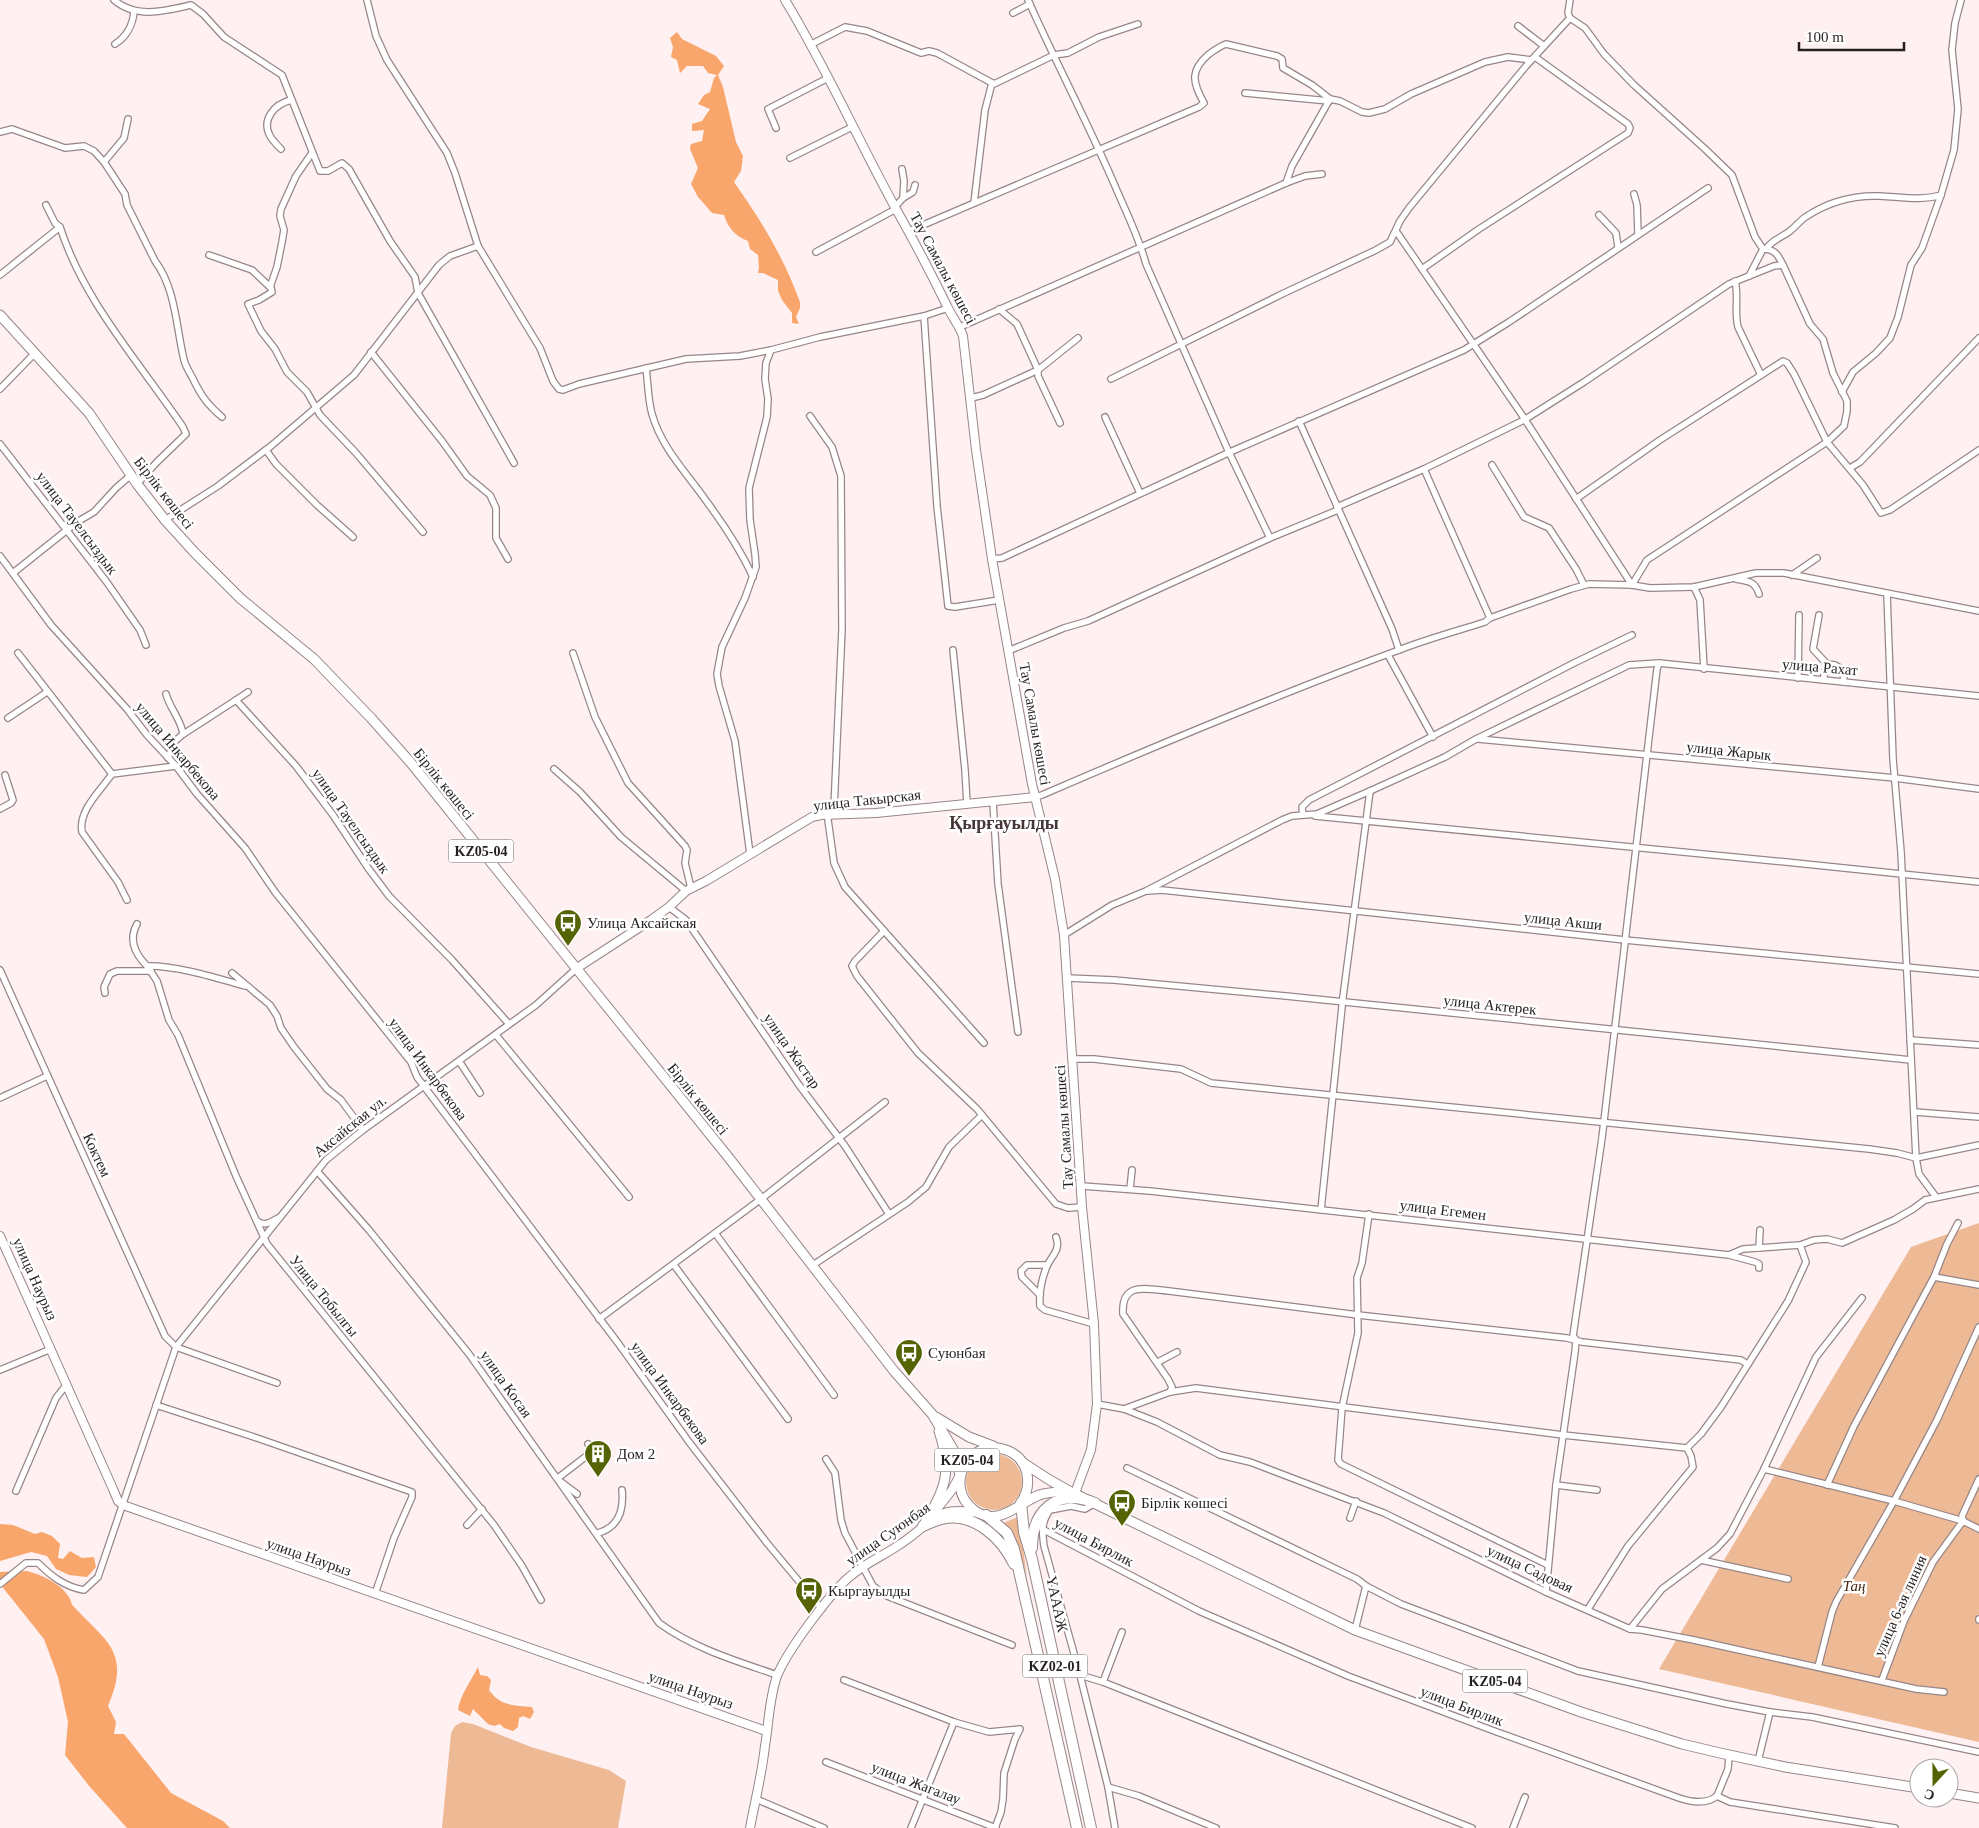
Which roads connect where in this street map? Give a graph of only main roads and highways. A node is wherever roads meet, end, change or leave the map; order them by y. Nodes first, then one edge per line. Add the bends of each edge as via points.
1 (0, 315) edge
2 (932, 1414) junction
3 (1000, 1448) junction
4 (1022, 1462) junction
5 (960, 1475) junction
6 (1072, 1492) junction
7 (1021, 1503) junction
8 (1095, 1503) junction
9 (982, 1514) junction
10 (923, 1526) joint
11 (1032, 1559) junction
12 (1022, 1582) junction
13 (1909, 1786) edge
14 (1959, 1795) edge
15 (1979, 1798) edge
16 (1077, 1828) edge
17 (1091, 1828) edge

1 - 2 main road, Бірлік көшесі / KZ05-04 via 88,413 137,484 195,553 240,598 314,659 411,763
2 - 3 main road, KZ05-04 via 969,1437
2 - 5 main road, KZ05-04 via 953,1449
2 - 10 main road via 944,1450 946,1473 940,1498
3 - 4 main road, KZ05-04 via 1016,1455
3 - 5 main road, KZ05-04 via 976,1452 964,1464
4 - 6 main road, KZ05-04
4 - 7 main road via 1028,1487
5 - 9 main road, KZ05-04 via 960,1488 966,1503
6 - 7 main road via 1048,1493
6 - 8 main road, KZ05-04
7 - 9 main road via 1005,1514
7 - 11 highway, ҮАААЖ / KZ02-01 via 1024,1532
8 - 11 highway via 1069,1498 1046,1508 1033,1530
8 - 13 main road, KZ05-04 via 1355,1630 1599,1718 1729,1755
9 - 12 highway, ҮАААЖ / KZ02-01 via 1002,1528 1013,1544
10 - 12 highway via 951,1518 988,1531 1003,1544
11 - 17 highway, ҮАААЖ / KZ02-01
12 - 16 highway, ҮАААЖ / KZ02-01
14 - 15 main road

